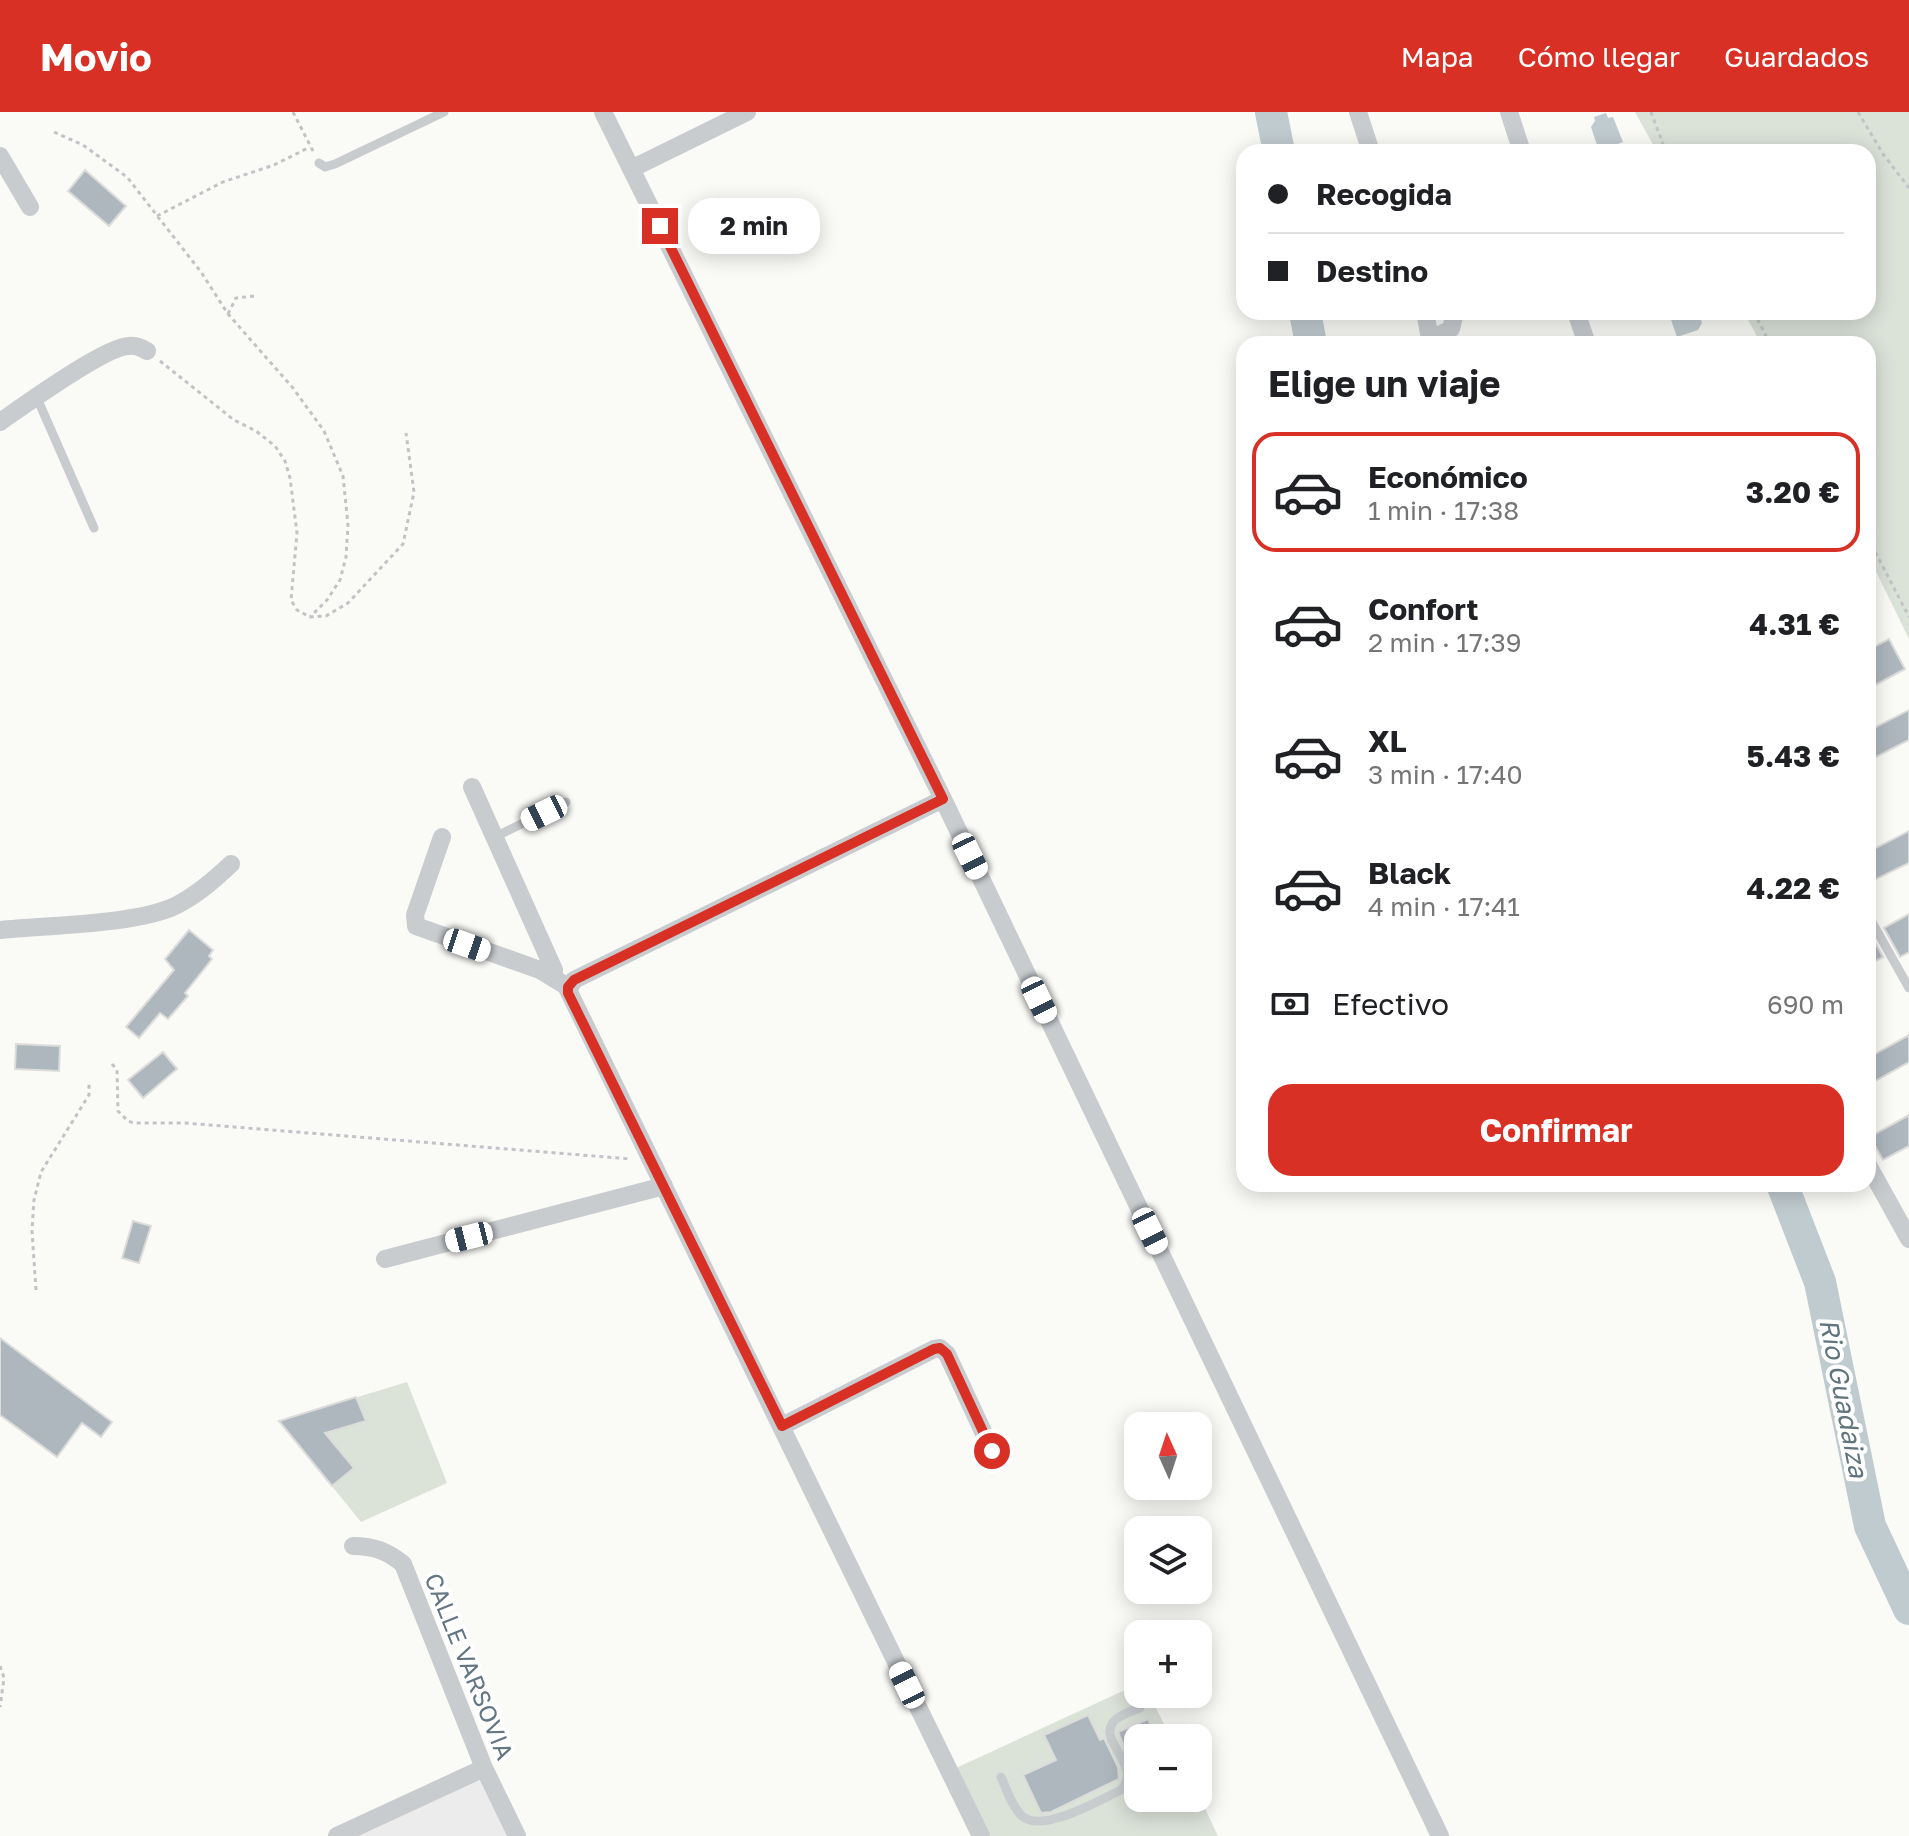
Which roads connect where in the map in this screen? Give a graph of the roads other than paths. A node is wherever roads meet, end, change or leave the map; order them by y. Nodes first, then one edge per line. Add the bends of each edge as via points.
1 (444, 112) edge
2 (603, 112) edge
3 (747, 112) edge
4 (1358, 112) edge
5 (1509, 112) edge
6 (1368, 144) edge
7 (1519, 144) edge
8 (0, 156) edge
9 (319, 163) road end
10 (631, 169) junction
11 (30, 207) dead end
12 (1453, 320) edge
13 (1440, 336) edge
14 (147, 351) road end
15 (37, 398) junction
16 (0, 422) edge
17 (94, 528) dead end
18 (472, 787) dead end
19 (943, 799) junction
20 (566, 802) dead end
21 (442, 837) dead end
22 (495, 837) junction
23 (231, 864) dead end
24 (1876, 929) edge
25 (0, 930) edge
26 (561, 983) junction
27 (1909, 988) edge
28 (1876, 1179) edge
29 (664, 1186) junction
30 (1909, 1239) edge
31 (385, 1259) dead end
32 (782, 1426) junction
33 (992, 1451) dead end
34 (353, 1546) dead end
35 (1140, 1708) dead end
36 (484, 1768) junction
37 (1001, 1777) dead end
38 (365, 1830) edge
39 (337, 1836) edge
40 (517, 1836) edge
41 (981, 1836) edge
42 (1440, 1836) edge

1 - 9 lane via 335,164
2 - 10 street
3 - 10 street
4 - 6 street
5 - 7 street
8 - 11 street
10 - 19 street
12 - 13 street via 1451,329
14 - 15 street via 119,348
15 - 16 street
15 - 17 lane
18 - 22 street
19 - 26 street
19 - 42 street
20 - 22 lane
21 - 26 street via 415,915 416,926 540,970
22 - 26 street
23 - 25 street via 205,889 174,907
24 - 27 lane
26 - 29 street
28 - 30 street
29 - 31 street
29 - 32 street
32 - 33 street via 940,1348
32 - 41 street
34 - 36 street, CALLE VARSOVIA via 389,1552 403,1564
35 - 37 lane via 1110,1727 1128,1774 1121,1790 1035,1823 1019,1814
36 - 38 street
36 - 40 street, CALLE VARSOVIA
38 - 39 street

